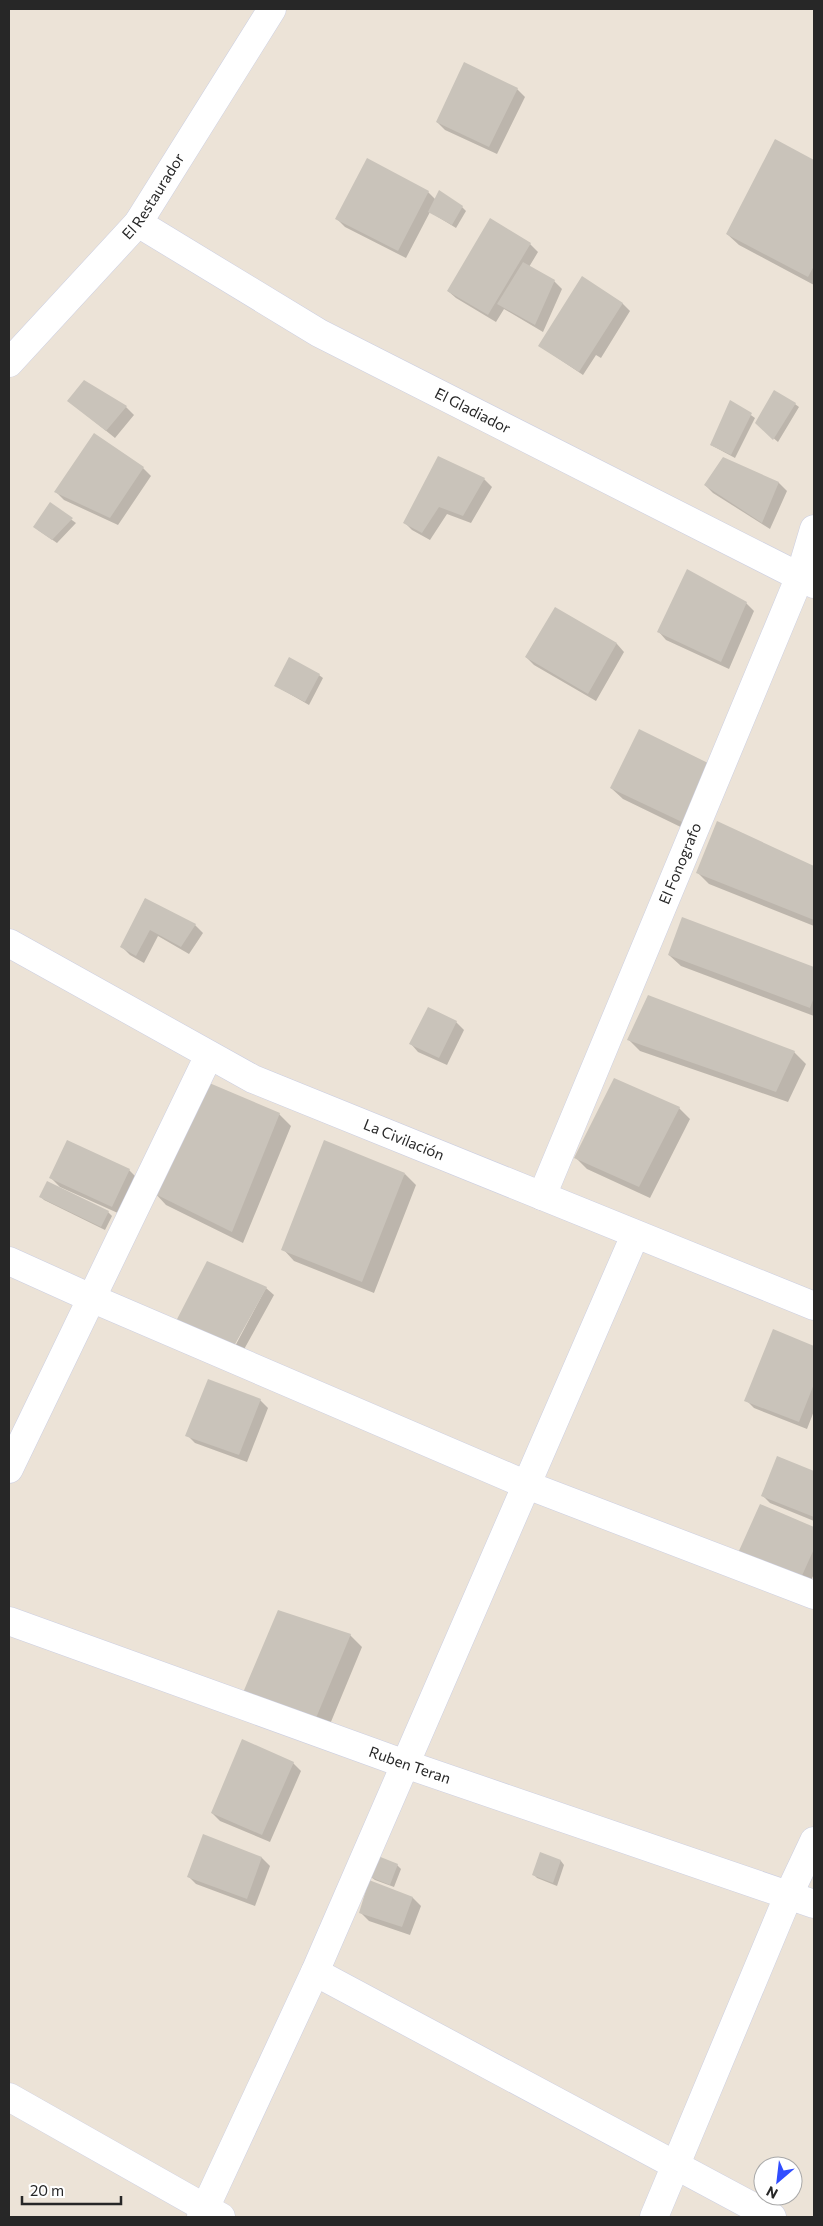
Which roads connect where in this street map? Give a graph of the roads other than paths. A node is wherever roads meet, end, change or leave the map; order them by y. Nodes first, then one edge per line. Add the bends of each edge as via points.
1 (272, 9) edge
2 (138, 223) junction
3 (9, 363) edge
4 (814, 529) edge
5 (807, 580) edge
6 (9, 942) edge
7 (209, 1055) junction
8 (542, 1196) junction
9 (635, 1235) junction
10 (9, 1261) edge
11 (91, 1298) junction
12 (814, 1306) edge
13 (9, 1469) edge
14 (527, 1485) junction
15 (814, 1595) edge
16 (9, 1621) edge
17 (405, 1764) junction
18 (814, 1841) edge
19 (789, 1894) junction
20 (814, 1904) edge
21 (315, 1972) junction
22 (9, 2097) edge
23 (676, 2165) junction
24 (210, 2214) edge
25 (654, 2217) edge
26 (772, 2217) edge

1 - 2 street, El Restaurador
2 - 3 street, El Restaurador
2 - 5 street, El Gladiador via 319,333
4 - 5 street, El Fonografo
5 - 8 street, El Fonografo
6 - 7 street, La Civilación
7 - 8 street, La Civilación via 253,1079
7 - 11 street
8 - 9 street, La Civilación
9 - 12 street, La Civilación
9 - 14 street
10 - 11 street
11 - 13 street
11 - 14 street
14 - 15 street
14 - 17 street
16 - 17 street, Ruben Teran
17 - 19 street, Ruben Teran
17 - 21 street
18 - 19 street
19 - 20 street, Ruben Teran
19 - 23 street
21 - 23 street
21 - 24 street
22 - 24 street
23 - 25 street
23 - 26 street

